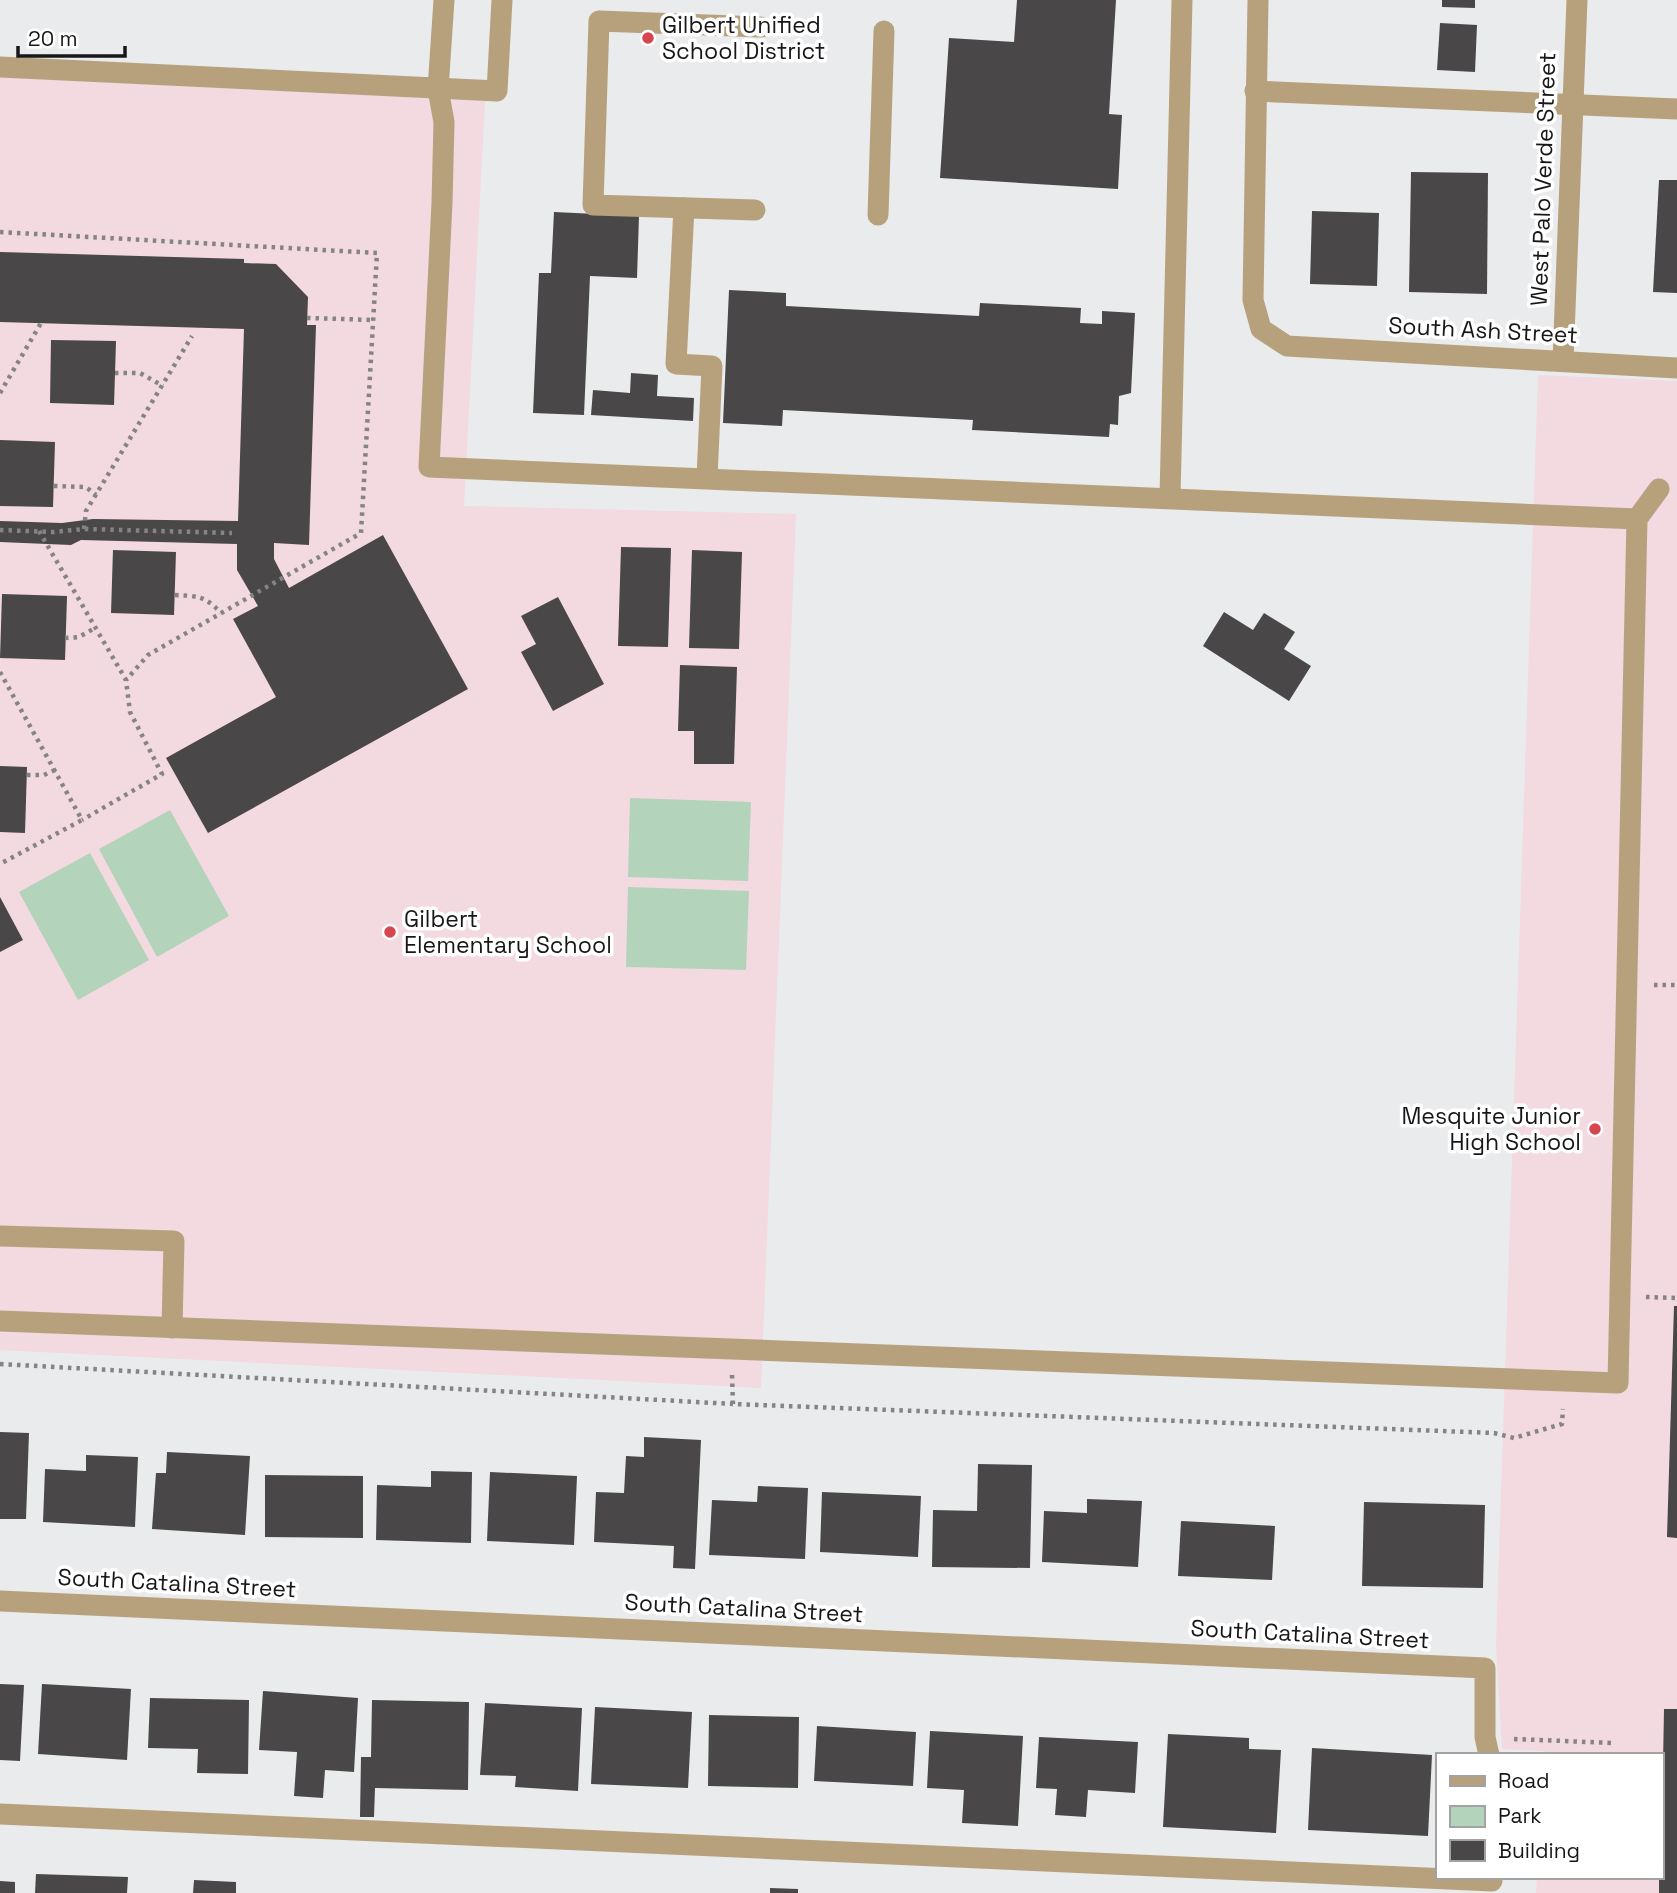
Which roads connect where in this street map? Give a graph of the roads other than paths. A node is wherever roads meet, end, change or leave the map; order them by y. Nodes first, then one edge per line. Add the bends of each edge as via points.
1 (444, 0) edge
2 (502, 0) edge
3 (1182, 0) edge
4 (1258, 0) edge
5 (1577, 0) edge
6 (761, 27) dead end
7 (884, 32) dead end
8 (0, 67) edge
9 (438, 89) junction
10 (1255, 91) junction
11 (1573, 104) junction
12 (1677, 109) edge
13 (684, 208) junction
14 (755, 211) dead end
15 (878, 215) dead end
16 (1563, 361) junction
17 (1677, 368) edge
18 (707, 478) junction
19 (1659, 489) dead end
20 (1170, 497) junction
21 (1637, 519) junction
22 (0, 1236) edge
23 (0, 1321) edge
24 (172, 1328) junction
25 (0, 1601) edge
26 (1487, 1746) edge
27 (0, 1814) edge
28 (1492, 1884) edge

1 - 9 street
2 - 9 street via 497,91
3 - 20 street
4 - 10 street
5 - 11 street, West Palo Verde Street
6 - 13 street via 598,22 593,205
7 - 15 street
8 - 9 street
9 - 18 street via 443,122 442,203 429,467
10 - 11 street
10 - 16 street, South Ash Street via 1253,300 1261,329 1287,346
11 - 12 street
11 - 16 street, West Palo Verde Street
13 - 14 street
13 - 18 street via 676,364 712,366
16 - 17 street, South Ash Street
18 - 20 street
19 - 21 street
20 - 21 street
21 - 24 street via 1618,1384
22 - 24 street via 174,1241
23 - 24 street
25 - 26 street, South Catalina Street via 1485,1668
27 - 28 street

